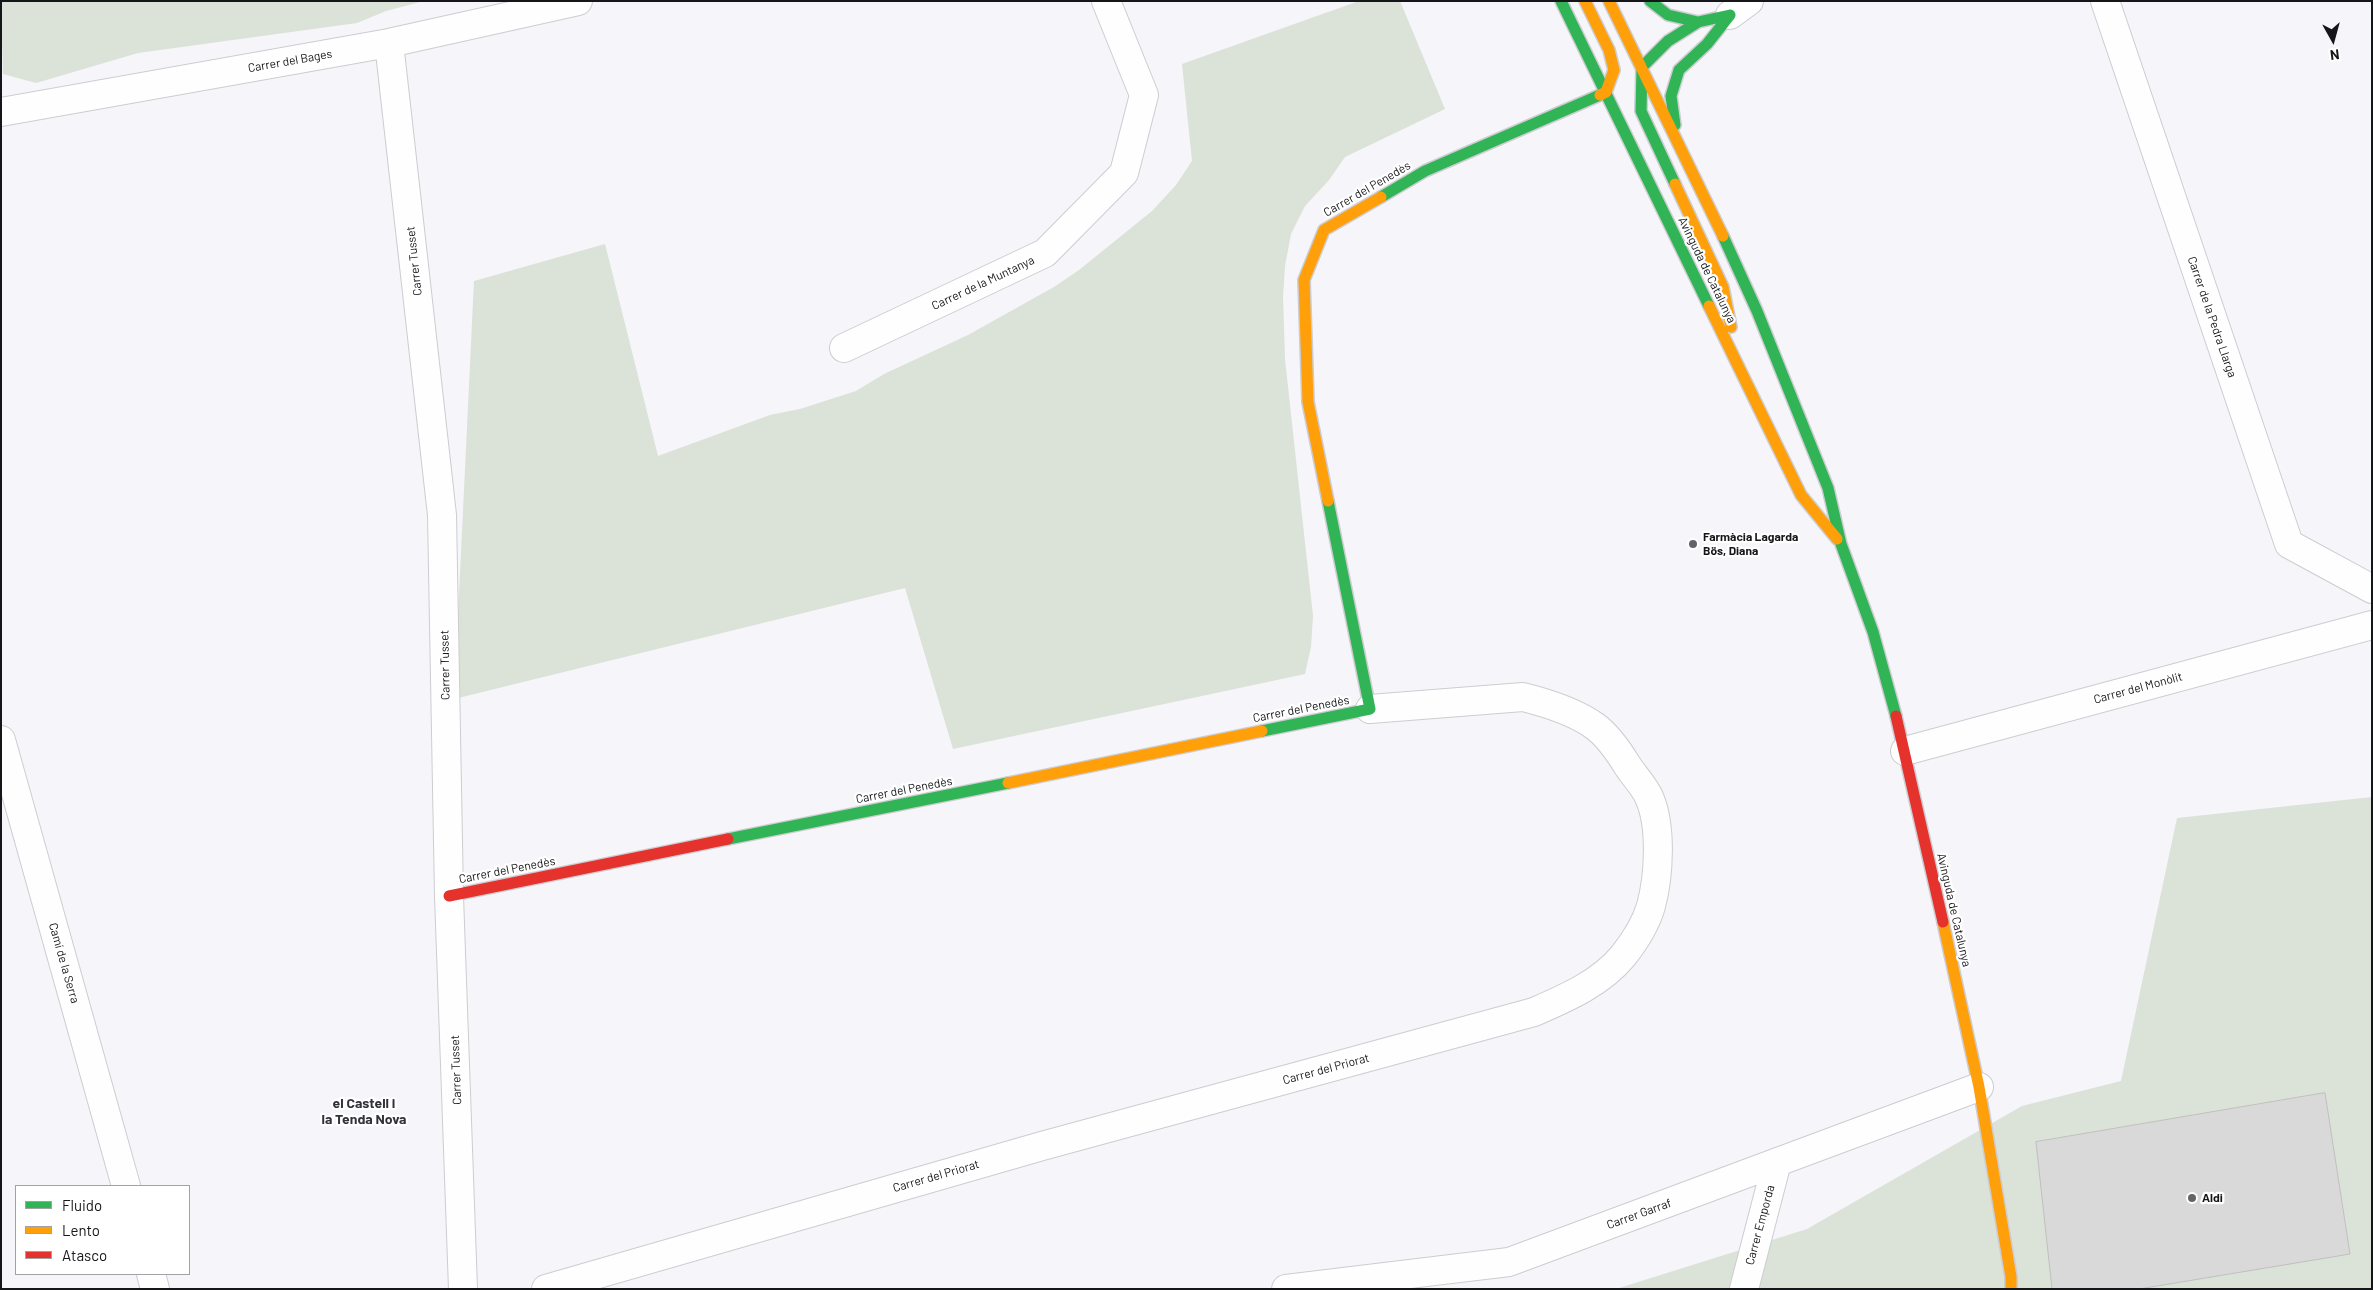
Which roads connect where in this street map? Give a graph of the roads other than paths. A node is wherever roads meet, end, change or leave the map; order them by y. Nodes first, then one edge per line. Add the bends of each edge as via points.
1 (578, 1) edge
2 (1106, 1) edge
3 (1561, 1) edge
4 (1585, 1) edge
5 (1609, 1) edge
6 (1650, 1) edge
7 (2105, 1) edge
8 (1740, 8) edge
9 (1698, 22) junction
10 (389, 44) junction
11 (1642, 67) junction
12 (1606, 92) junction
13 (1, 112) edge
14 (1677, 140) junction
15 (844, 348) dead end
16 (1741, 371) junction
17 (1841, 544) junction
18 (2372, 589) edge
19 (2372, 625) edge
20 (1370, 709) junction
21 (1, 740) edge
22 (1905, 751) junction
23 (449, 896) junction
24 (1979, 1087) junction
25 (1777, 1162) junction
26 (126, 1185) edge
27 (151, 1275) edge
28 (155, 1289) edge
29 (463, 1289) edge
30 (546, 1289) edge
31 (1286, 1289) edge
32 (1744, 1289) edge
33 (2011, 1289) edge

1 - 10 street, Carrer del Bages
2 - 15 street, Carrer de la Muntanya via 1144,95 1124,173 1045,253
3 - 12 street, Avinguda de Catalunya
4 - 12 street via 1609,50 1614,70
5 - 11 street, Avinguda de Catalunya
6 - 9 street via 1668,15
7 - 18 street, Carrer de la Pedra Llarga via 2289,544
8 - 9 street
8 - 14 street via 1679,70 1671,96
9 - 11 street via 1668,41
10 - 13 street, Carrer del Bages
10 - 23 street, Carrer Tusset via 442,515
11 - 14 street, Avinguda de Catalunya
11 - 16 street via 1641,111 1722,287
12 - 16 street, Avinguda de Catalunya
12 - 20 street, Carrer del Penedès via 1425,171 1324,230 1304,280 1308,402
14 - 17 street, Avinguda de Catalunya via 1764,329 1828,488
16 - 17 street, Avinguda de Catalunya via 1801,495
17 - 22 street, Avinguda de Catalunya via 1873,632
19 - 22 street, Carrer del Monòlit
20 - 23 street, Carrer del Penedès
20 - 30 street, Carrer del Priorat via 1523,697 1542,701 1597,728 1617,750 1649,797 1656,831 1658,854 1651,906 1642,928 1623,956 1598,979 1568,998 1534,1012 1042,1146
21 - 26 street, Camí de la Serra
22 - 24 street, Avinguda de Catalunya
23 - 29 street, Carrer Tusset
24 - 25 street, Carrer Garraf
24 - 33 street, Avinguda de Catalunya
25 - 31 street, Carrer Garraf via 1509,1262
25 - 32 street, Carrer Emporda
27 - 28 street

